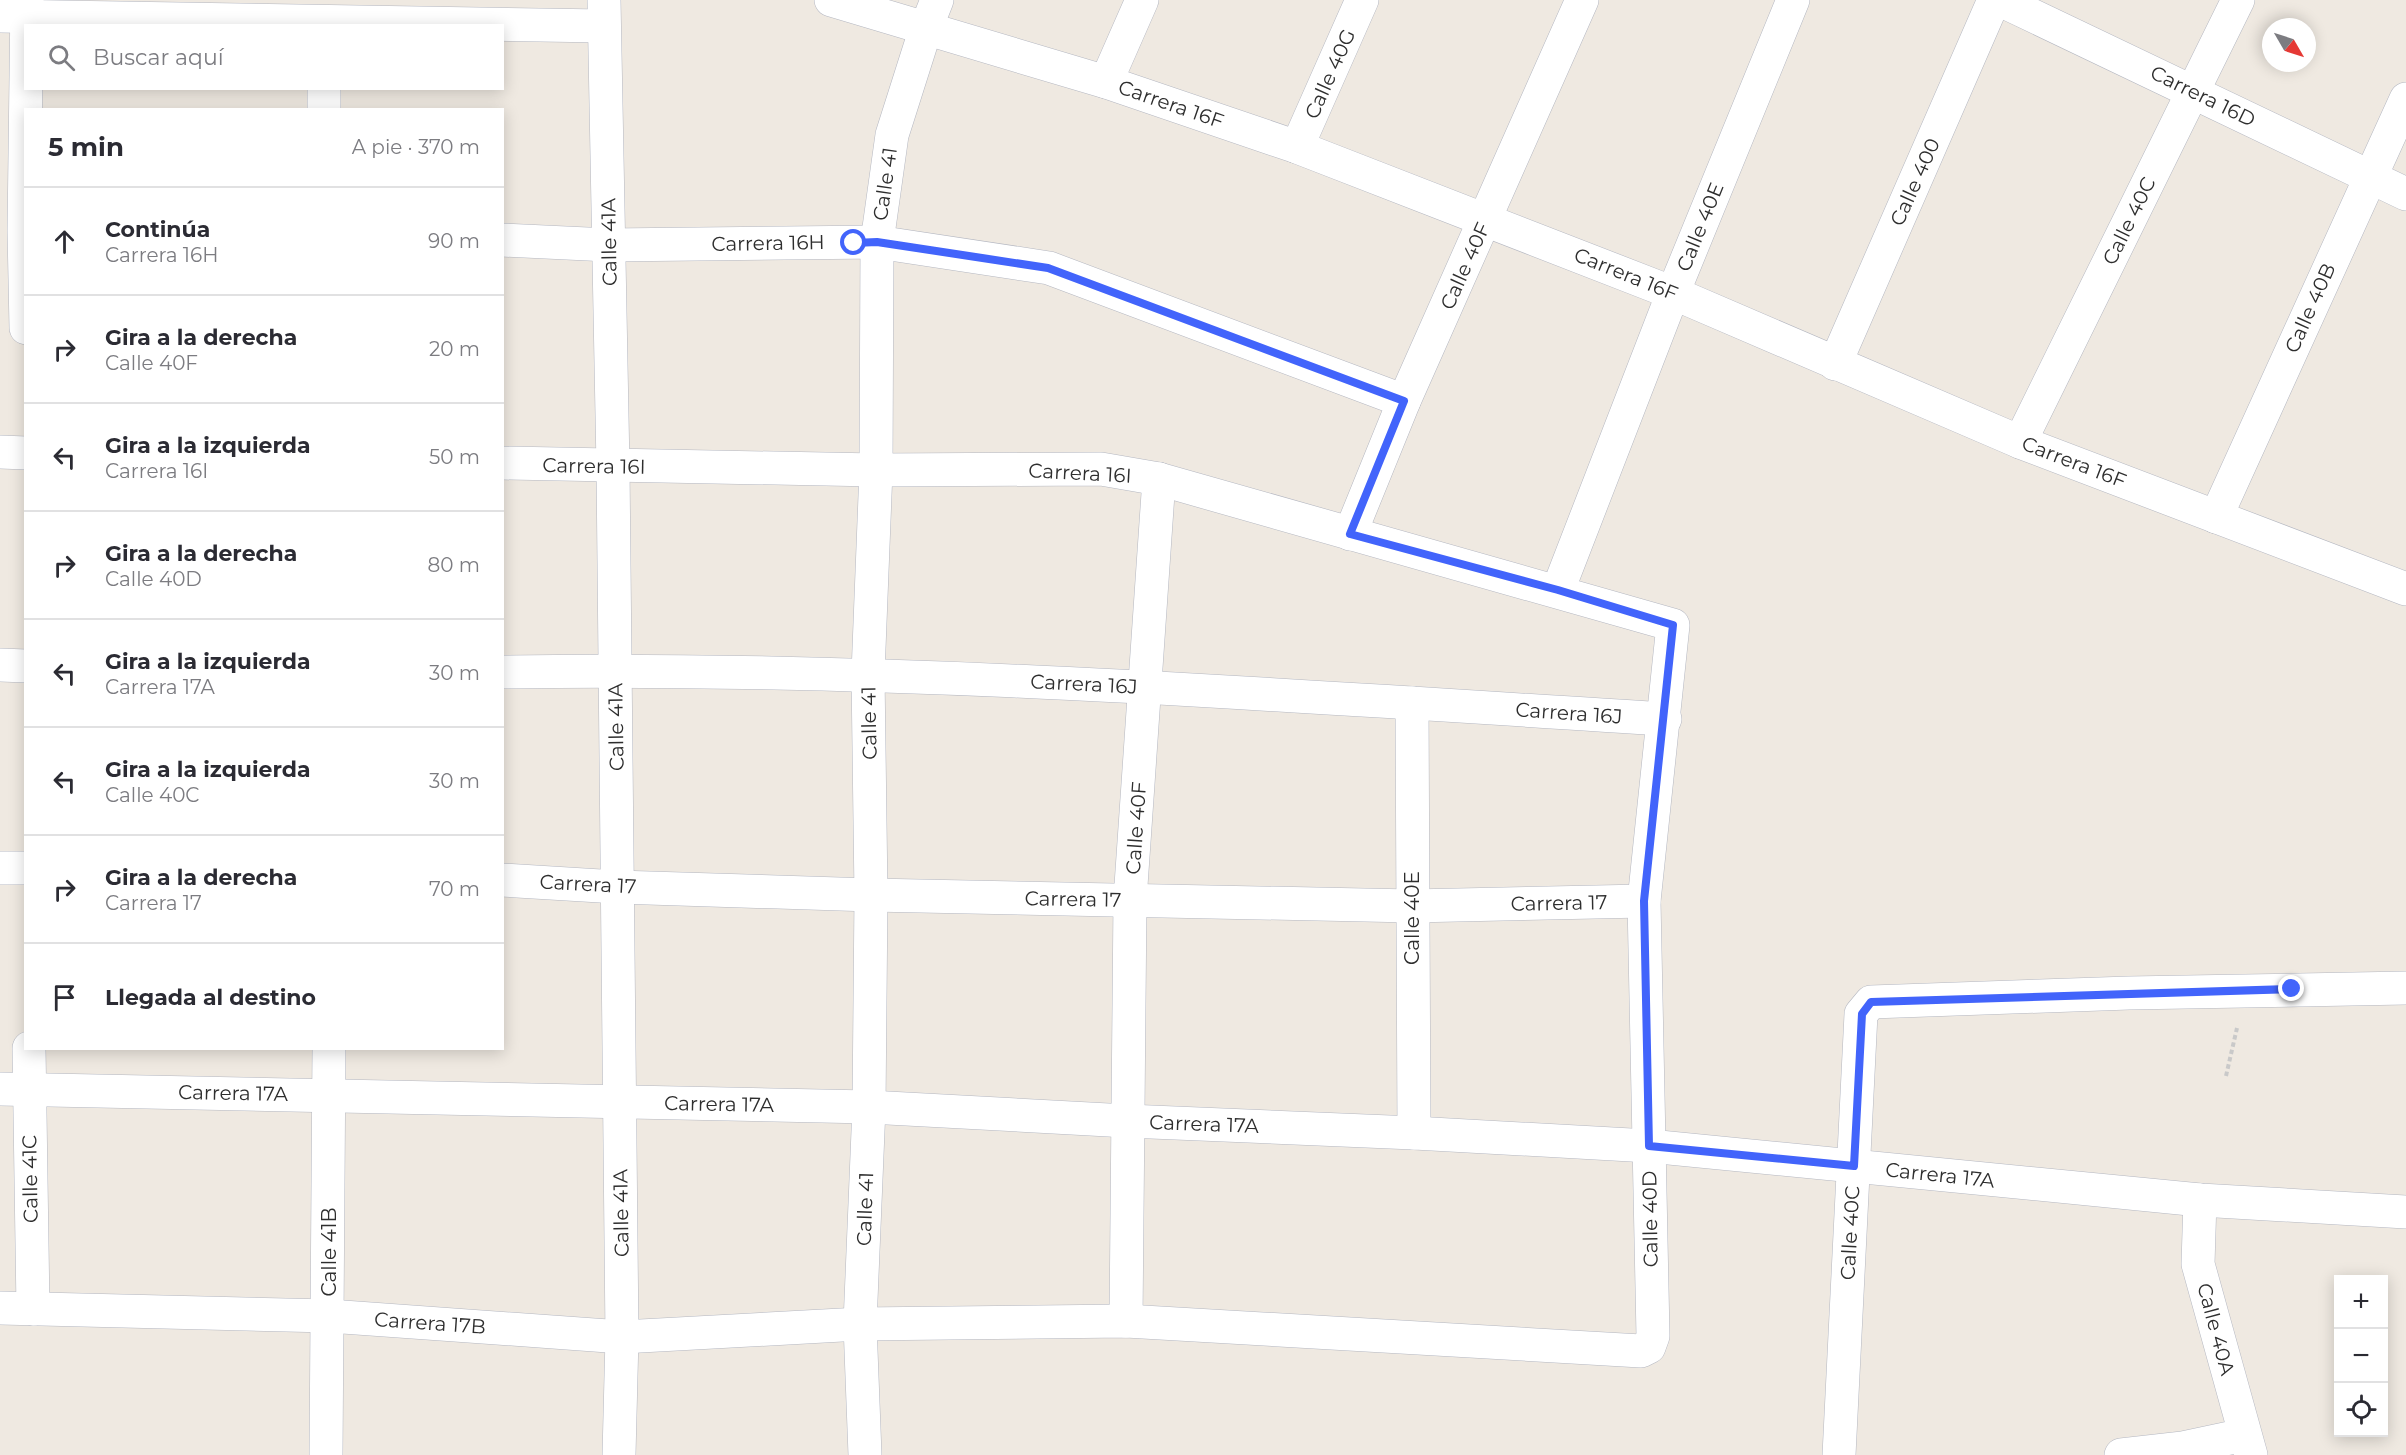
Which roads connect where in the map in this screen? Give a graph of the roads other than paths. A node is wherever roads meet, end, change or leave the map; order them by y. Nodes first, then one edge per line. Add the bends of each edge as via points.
1 (831, 0) edge
2 (1142, 0) edge
3 (1362, 0) edge
4 (1582, 0) edge
5 (1793, 0) edge
6 (1995, 0) edge
7 (2000, 0) edge
8 (2238, 0) edge
9 (17, 11) edge
10 (604, 13) edge
11 (932, 14) edge
12 (325, 15) edge
13 (1106, 82) junction
14 (324, 90) edge
15 (2194, 91) junction
16 (2406, 99) edge
17 (324, 108) edge
18 (1297, 147) junction
19 (2369, 177) junction
20 (2406, 194) edge
21 (1486, 220) junction
22 (16, 231) edge
23 (504, 240) edge
24 (877, 242) junction
25 (609, 245) junction
26 (1673, 293) junction
27 (24, 309) edge
28 (1835, 364) junction
29 (1404, 401) junction
30 (2020, 442) junction
31 (0, 452) edge
32 (24, 453) edge
33 (504, 463) edge
34 (613, 466) junction
35 (876, 470) junction
36 (1160, 478) junction
37 (2216, 517) junction
38 (1350, 534) junction
39 (2406, 587) edge
40 (1558, 590) junction
41 (1673, 625) joint
42 (0, 665) edge
43 (24, 666) edge
44 (615, 670) junction
45 (504, 672) edge
46 (868, 674) junction
47 (1146, 687) junction
48 (1412, 703) junction
49 (1665, 719) junction
50 (0, 868) edge
51 (24, 868) edge
52 (504, 880) edge
53 (617, 886) junction
54 (872, 895) junction
55 (1130, 900) junction
56 (1644, 901) junction
57 (1412, 906) junction
58 (2406, 988) edge
59 (28, 1050) edge
60 (329, 1050) edge
61 (14, 1089) edge
62 (329, 1095) junction
63 (620, 1102) junction
64 (869, 1107) junction
65 (1127, 1121) junction
66 (1414, 1133) junction
67 (1649, 1146) junction
68 (1854, 1166) junction
69 (2200, 1200) junction
70 (2406, 1212) edge
71 (0, 1308) edge
72 (33, 1309) junction
73 (329, 1316) junction
74 (1126, 1321) junction
75 (860, 1324) junction
76 (622, 1337) junction
77 (1649, 1347) joint
78 (2247, 1445) edge
79 (326, 1455) edge
80 (619, 1455) edge
81 (865, 1455) edge
82 (1839, 1455) edge
83 (2121, 1455) edge

1 - 11 street, Carrera 16F
2 - 13 street
3 - 18 street, Calle 40G
4 - 21 street, Calle 40F
5 - 26 street, Calle 40E
6 - 28 street, Calle 400
7 - 15 street, Carrera 16D
8 - 15 street, Calle 40C
9 - 12 street
9 - 22 street
10 - 12 street
10 - 25 street, Calle 41A
11 - 13 street, Carrera 16F
11 - 24 street, Calle 41 via 892,135
13 - 18 street, Carrera 16F
14 - 17 street
15 - 19 street, Carrera 16D
15 - 30 street, Calle 40C
16 - 19 street, Calle 40B
18 - 21 street, Carrera 16F
19 - 20 street, Carrera 16D
19 - 37 street, Calle 40B
21 - 26 street, Carrera 16F
21 - 29 street, Calle 40F
22 - 27 street
23 - 25 street, Carrera 16H
24 - 25 street, Carrera 16H
24 - 29 street, Carrera 16H via 1048,268
24 - 35 street, Calle 41
25 - 34 street, Calle 41A
26 - 28 street, Carrera 16F
26 - 40 street, Calle 40E
28 - 30 street, Carrera 16F
29 - 38 street, Calle 40F
30 - 37 street, Carrera 16F
31 - 32 street
33 - 34 street, Carrera 16I
34 - 35 street, Carrera 16I
34 - 44 street, Calle 41A
35 - 36 street, Carrera 16I via 1101,470
35 - 46 street, Calle 41
36 - 38 street, Carrera 16I
36 - 47 street, Calle 40F
37 - 39 street, Carrera 16F
38 - 40 street, Carrera 16I
40 - 41 street, Carrera 16I
41 - 49 street, Calle 40D
42 - 43 street
44 - 45 street, Carrera 16J
44 - 46 street, Carrera 16J
44 - 53 street, Calle 41A
46 - 47 street, Carrera 16J
46 - 54 street, Calle 41
47 - 48 street, Carrera 16J
47 - 55 street, Calle 40F
48 - 49 street, Carrera 16J
48 - 57 street, Calle 40E
49 - 56 street, Calle 40D
50 - 51 street
52 - 53 street, Carrera 17
53 - 54 street, Carrera 17
53 - 63 street, Calle 41A
54 - 55 street, Carrera 17
54 - 64 street, Calle 41
55 - 57 street, Carrera 17
55 - 65 street, Calle 40F
56 - 57 street, Carrera 17
56 - 67 street, Calle 40D
57 - 66 street, Calle 40E
58 - 68 street, Calle 40C via 1871,1002 1862,1014
59 - 61 street, Calle 41C
60 - 62 street, Calle 41B
61 - 62 street, Carrera 17A
61 - 72 street, Calle 41C
62 - 63 street, Carrera 17A
62 - 73 street, Calle 41B
63 - 64 street, Carrera 17A
63 - 76 street, Calle 41A
64 - 65 street, Carrera 17A
64 - 75 street, Calle 41
65 - 66 street, Carrera 17A
65 - 74 street, Calle 40F
66 - 67 street, Carrera 17A
67 - 68 street, Carrera 17A
67 - 77 street, Calle 40D via 1653,1336
68 - 69 street, Carrera 17A
68 - 82 street, Calle 40C
69 - 70 street, Carrera 17A
69 - 78 street, Calle 40A via 2198,1264
71 - 72 street, Carrera 17B
72 - 73 street, Carrera 17B
73 - 76 street, Carrera 17B
73 - 79 street, Calle 41B
74 - 75 street, Carrera 17B
74 - 77 street, Carrera 17B via 1500,1344 1641,1351
75 - 76 street, Carrera 17B
75 - 81 street, Calle 41
76 - 80 street, Calle 41A
78 - 83 street

